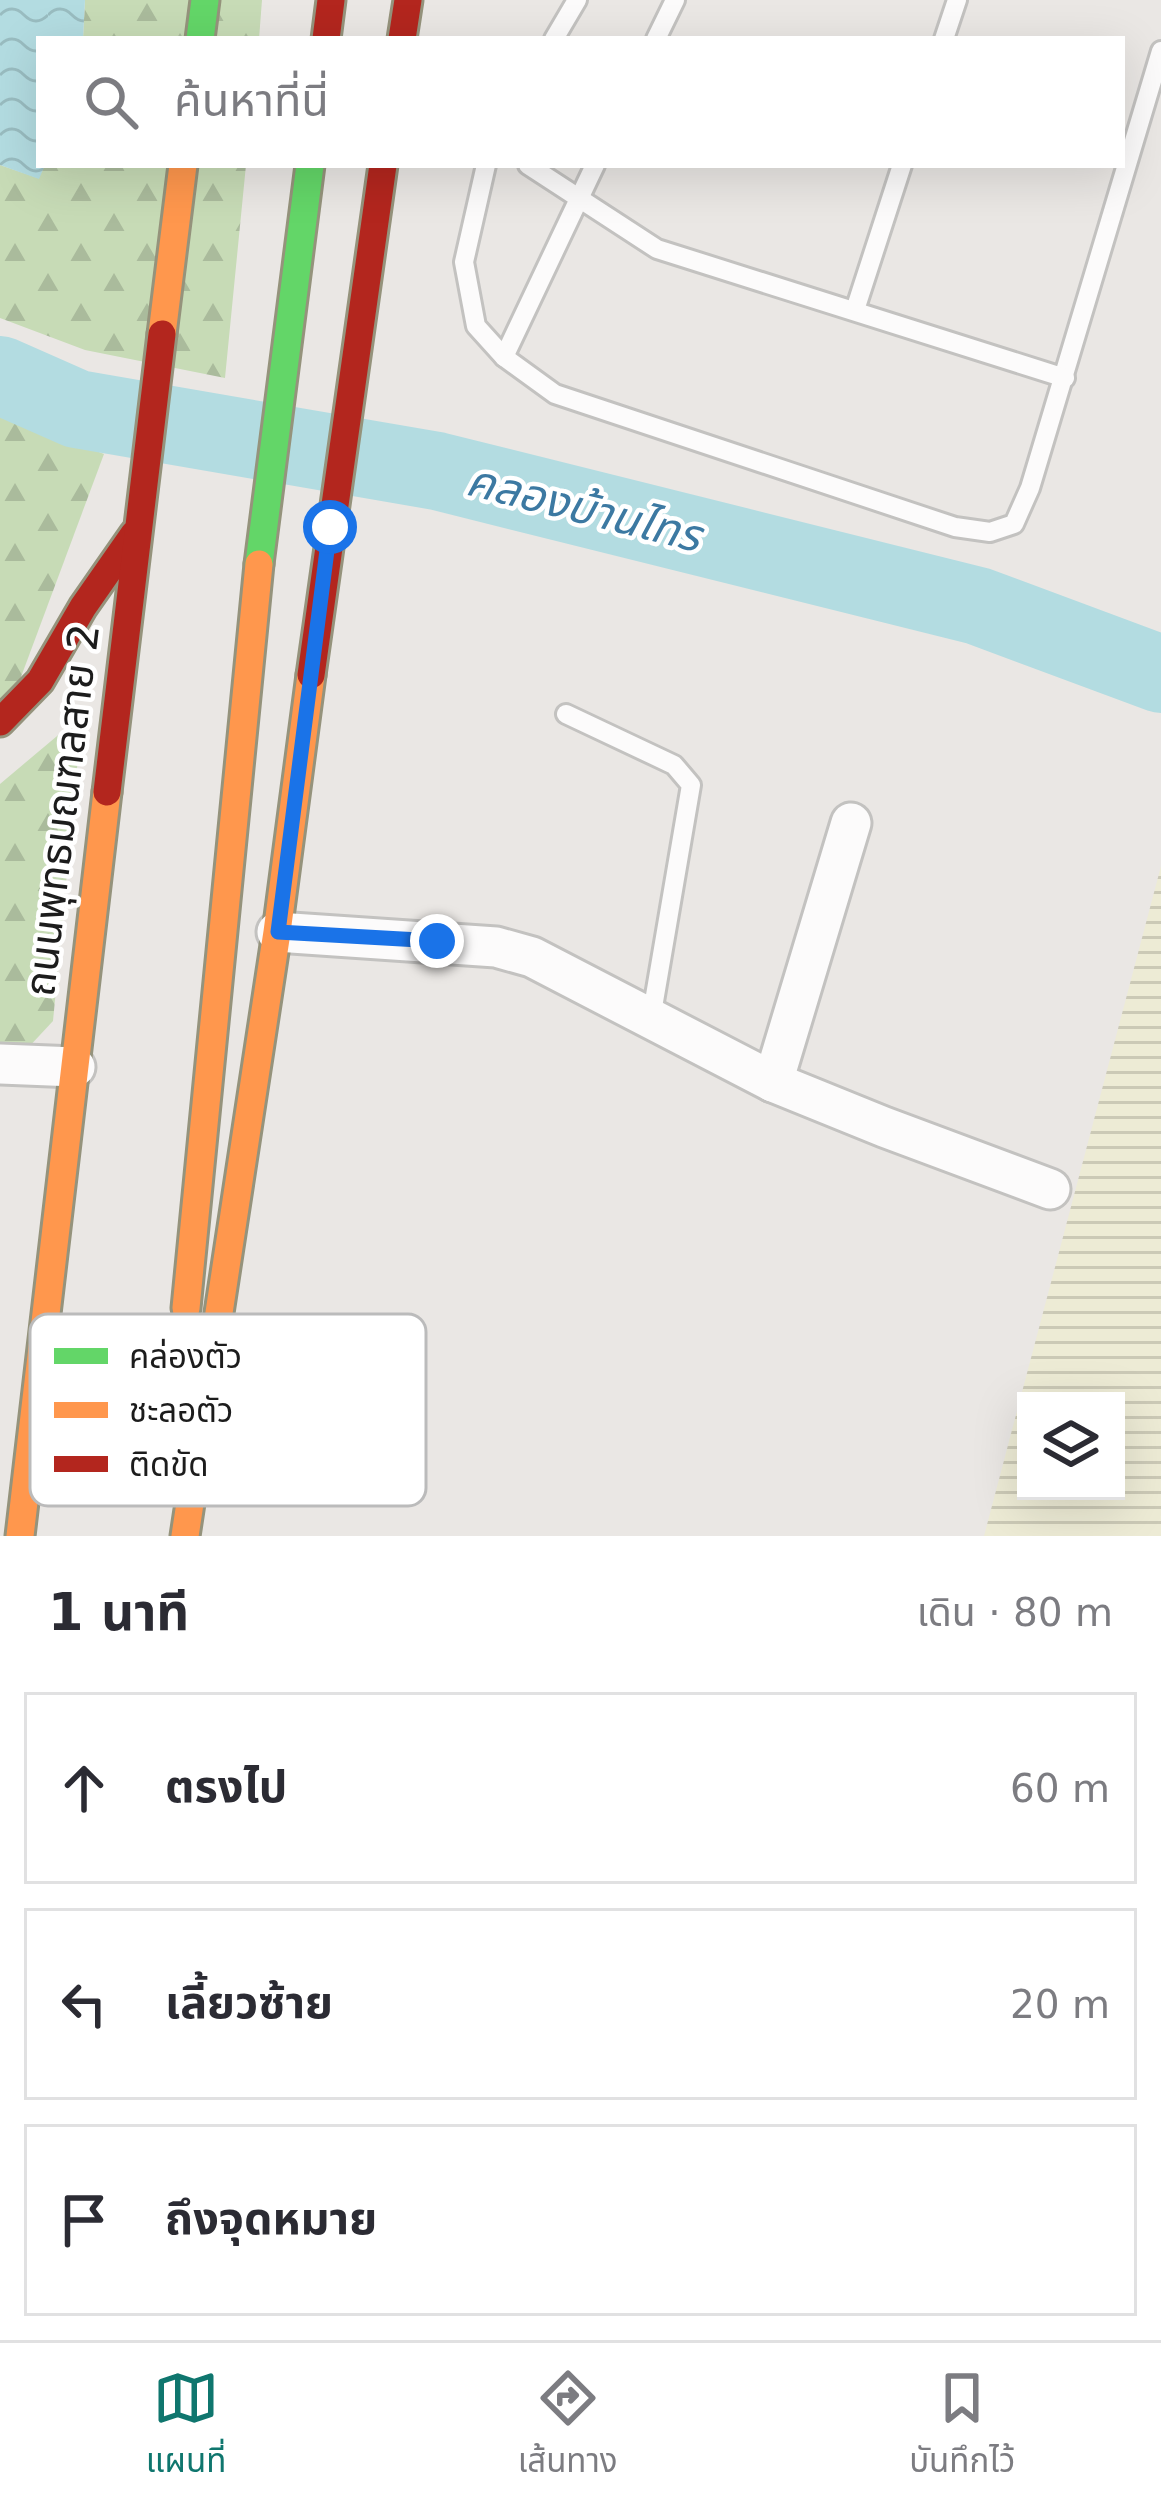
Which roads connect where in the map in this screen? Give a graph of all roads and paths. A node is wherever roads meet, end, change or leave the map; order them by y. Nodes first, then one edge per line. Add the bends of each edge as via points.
1 (205, 0) edge
2 (332, 0) edge
3 (408, 0) edge
4 (577, 0) edge
5 (675, 0) edge
6 (957, 0) edge
7 (200, 36) edge
8 (326, 36) edge
9 (402, 36) edge
10 (556, 36) edge
11 (657, 36) edge
12 (945, 36) edge
13 (1161, 51) edge
14 (184, 168) edge
15 (310, 168) edge
16 (383, 168) edge
17 (485, 168) edge
18 (533, 168) edge
19 (594, 168) edge
20 (901, 168) edge
21 (579, 198) junction
22 (855, 310) junction
23 (504, 358) junction
24 (1065, 378) junction
25 (136, 530) junction
26 (566, 715) dead end
27 (0, 722) edge
28 (850, 823) dead end
29 (278, 932) junction
30 (651, 1019) junction
31 (0, 1064) edge
32 (75, 1067) junction
33 (773, 1082) junction
34 (1050, 1189) dead end
35 (46, 1314) edge
36 (185, 1314) edge
37 (219, 1314) edge
38 (30, 1451) edge
39 (166, 1506) edge
40 (190, 1506) edge
41 (20, 1536) edge
42 (163, 1536) edge
43 (185, 1536) edge

1 - 7 main road
2 - 8 main road
3 - 9 main road
4 - 10 lane
5 - 11 lane
6 - 12 lane
13 - 24 lane
14 - 25 main road, ถนนพุทธมณฑลสาย 2
15 - 36 main road via 263,523
16 - 29 main road
17 - 23 lane via 464,262 476,326
18 - 21 lane
19 - 21 lane
20 - 22 lane
21 - 22 lane via 657,249
21 - 23 lane
22 - 24 lane
23 - 24 lane via 555,394 990,532 1014,524
25 - 27 main road via 40,681
25 - 32 main road, ถนนพุทธมณฑลสาย 2
26 - 30 lane via 674,765 691,785
28 - 33 street
29 - 30 street via 496,947 532,957
29 - 37 main road
30 - 33 street
31 - 32 street
32 - 35 main road, ถนนพุทธมณฑลสาย 2
33 - 34 street
38 - 41 main road, ถนนพุทธมณฑลสาย 2
39 - 42 main road
40 - 43 main road

